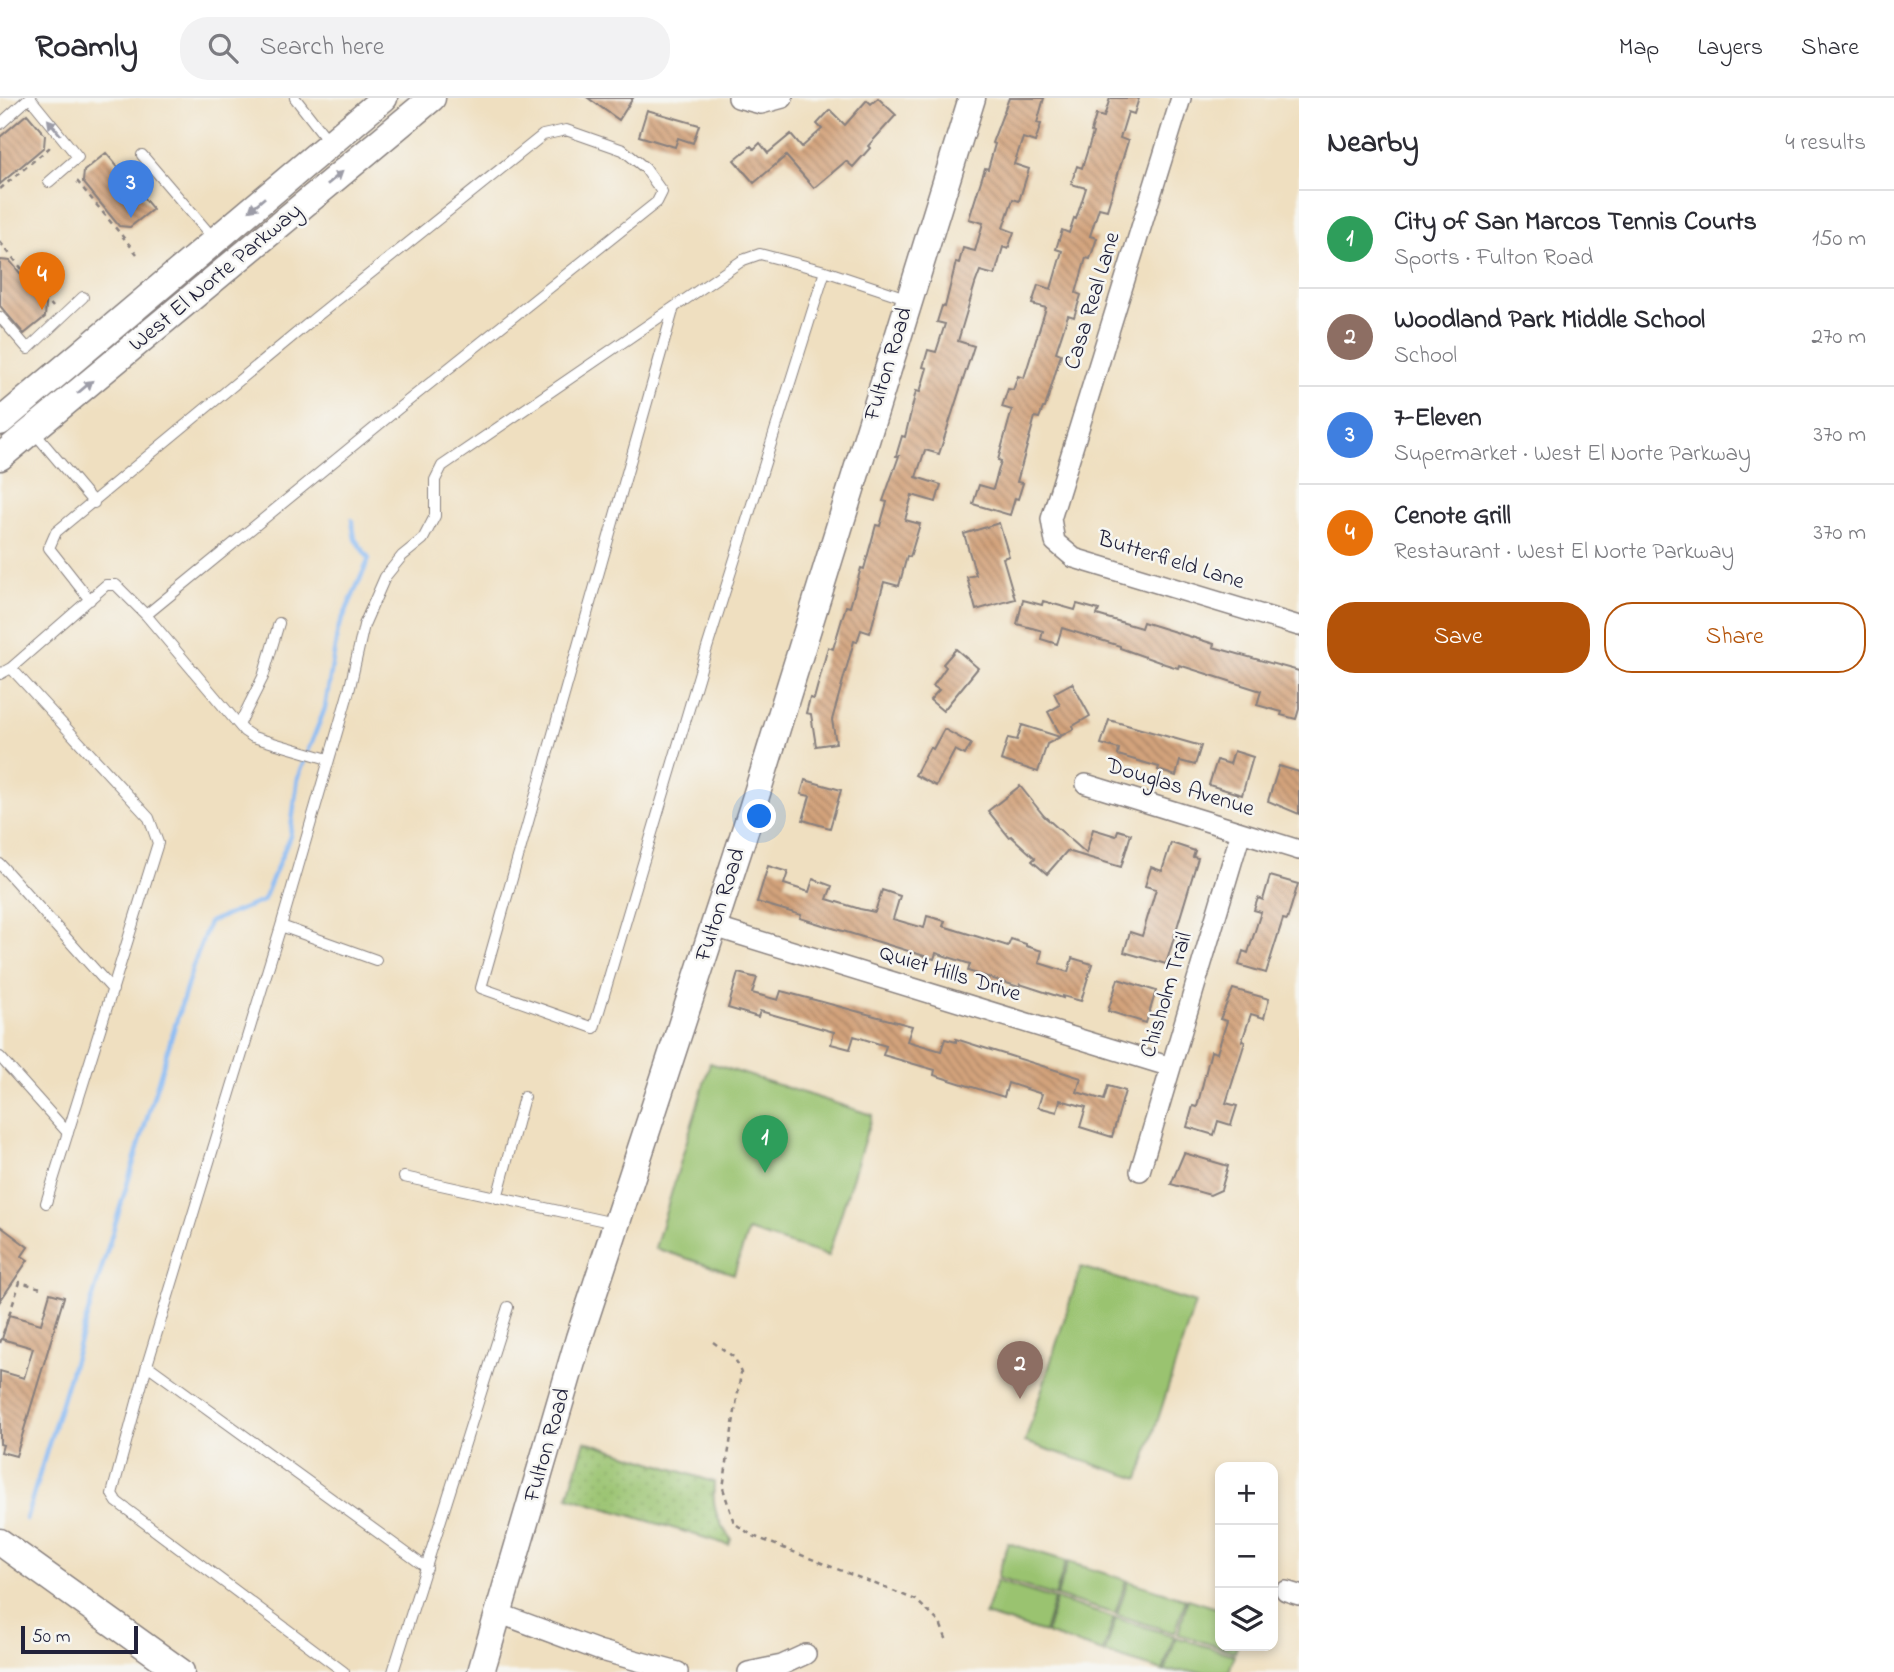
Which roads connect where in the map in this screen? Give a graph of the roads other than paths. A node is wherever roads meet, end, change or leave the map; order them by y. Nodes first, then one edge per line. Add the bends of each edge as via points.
1 (29, 98) edge
2 (295, 98) edge
3 (384, 98) edge
4 (432, 98) edge
5 (738, 98) edge
6 (783, 98) edge
7 (972, 98) edge
8 (1181, 98) edge
9 (0, 124) edge
10 (331, 143) junction
11 (142, 155) dead end
12 (49, 182) dead end
13 (214, 240) junction
14 (825, 271) junction
15 (83, 297) dead end
16 (909, 299) junction
17 (674, 307) junction
18 (0, 317) edge
19 (5, 408) edge
20 (33, 431) junction
21 (0, 457) edge
22 (94, 503) junction
23 (1051, 519) joint
24 (90, 600) junction
25 (146, 615) junction
26 (279, 623) dead end
27 (1299, 626) edge
28 (11, 668) junction
29 (0, 674) edge
30 (239, 725) junction
31 (328, 759) junction
32 (1086, 784) dead end
33 (1241, 832) junction
34 (1299, 850) edge
35 (0, 864) edge
36 (281, 926) junction
37 (714, 928) junction
38 (376, 960) dead end
39 (113, 990) junction
40 (0, 1057) edge
41 (1171, 1067) junction
42 (524, 1097) dead end
43 (68, 1133) junction
44 (1140, 1171) dead end
45 (404, 1177) dead end
46 (497, 1198) junction
47 (46, 1203) dead end
48 (617, 1223) junction
49 (509, 1307) dead end
50 (148, 1366) junction
51 (0, 1542) edge
52 (427, 1568) junction
53 (498, 1613) junction
54 (806, 1654) dead end
55 (181, 1672) edge
56 (344, 1672) edge
57 (393, 1672) edge
58 (481, 1672) edge
59 (678, 1672) edge
60 (748, 1672) edge

1 - 9 lane
12 -> 1 lane via 78,157
2 - 10 lane
3 - 10 street, West El Norte Parkway
20 -> 4 street, West El Norte Parkway
5 - 6 street via 761,104
7 - 16 street, Fulton Road
8 - 23 street, Casa Real Lane
10 -> 13 street, West El Norte Parkway
11 - 13 lane
13 - 19 street, West El Norte Parkway
14 - 16 lane
14 - 17 lane via 760,254 743,260
14 - 17 lane via 594,1028 481,988
15 - 18 lane via 28,349
16 - 37 street, Fulton Road
17 - 31 lane via 442,466 435,480 435,516 423,539 384,577 364,625
19 - 20 street
20 - 21 street, West El Norte Parkway
20 - 22 lane
22 - 24 lane via 57,532 49,548
22 - 25 lane via 543,135 566,130 623,150 645,168 662,192 657,202
23 - 27 street, Butterfield Lane via 1055,542 1074,558
24 - 25 lane via 106,585 116,585
24 - 28 lane
25 - 30 lane
26 - 30 lane via 262,677
28 - 29 lane
28 - 39 lane via 149,818 158,843
30 - 31 lane via 253,737
31 - 36 lane
32 - 33 street, Douglas Avenue
33 - 34 street, Douglas Avenue
33 - 41 street, Chisholm Trail
35 - 39 lane
36 - 38 lane
36 - 50 lane
37 - 41 street, Quiet Hills Drive
37 - 48 street, Fulton Road
39 - 43 lane
40 - 43 lane
41 - 44 street, Chisholm Trail
42 - 46 lane
43 - 47 lane
45 - 46 lane
46 - 48 lane
48 - 53 street, Fulton Road
49 - 52 lane
50 - 52 lane
50 - 56 lane via 112,1494 117,1503
51 - 55 street
52 - 57 lane
53 - 58 street, Fulton Road
53 - 59 street via 598,1650
54 - 60 street

